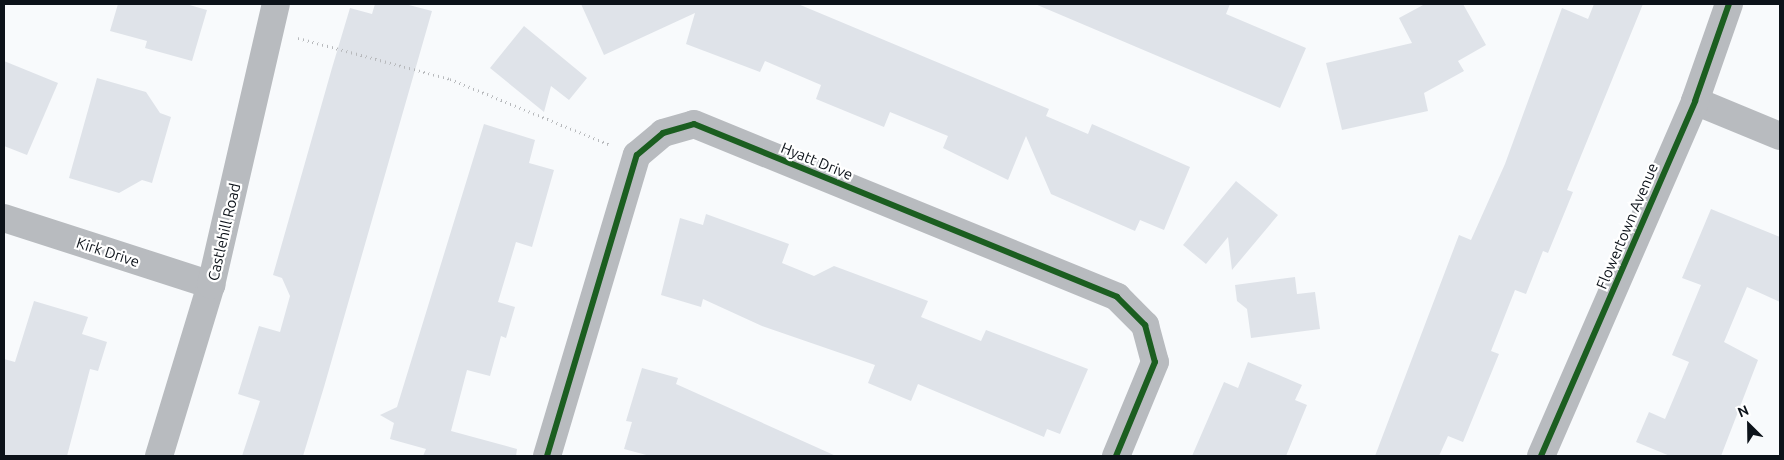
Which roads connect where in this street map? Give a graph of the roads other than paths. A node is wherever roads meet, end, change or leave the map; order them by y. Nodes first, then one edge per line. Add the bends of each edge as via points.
1 (276, 4) edge
2 (1729, 4) edge
3 (1695, 101) junction
4 (1780, 136) edge
5 (4, 218) edge
6 (211, 285) junction
7 (159, 456) edge
8 (547, 456) edge
9 (1116, 456) edge
10 (1541, 456) edge

1 - 6 street, Castlehill Road
2 - 3 street, Flowertown Avenue
3 - 4 street
3 - 10 street, Flowertown Avenue
5 - 6 street, Kirk Drive
6 - 7 street, Castlehill Road
8 - 9 street, Hyatt Drive via 637,155 663,133 694,124 1117,297 1145,326 1155,362

